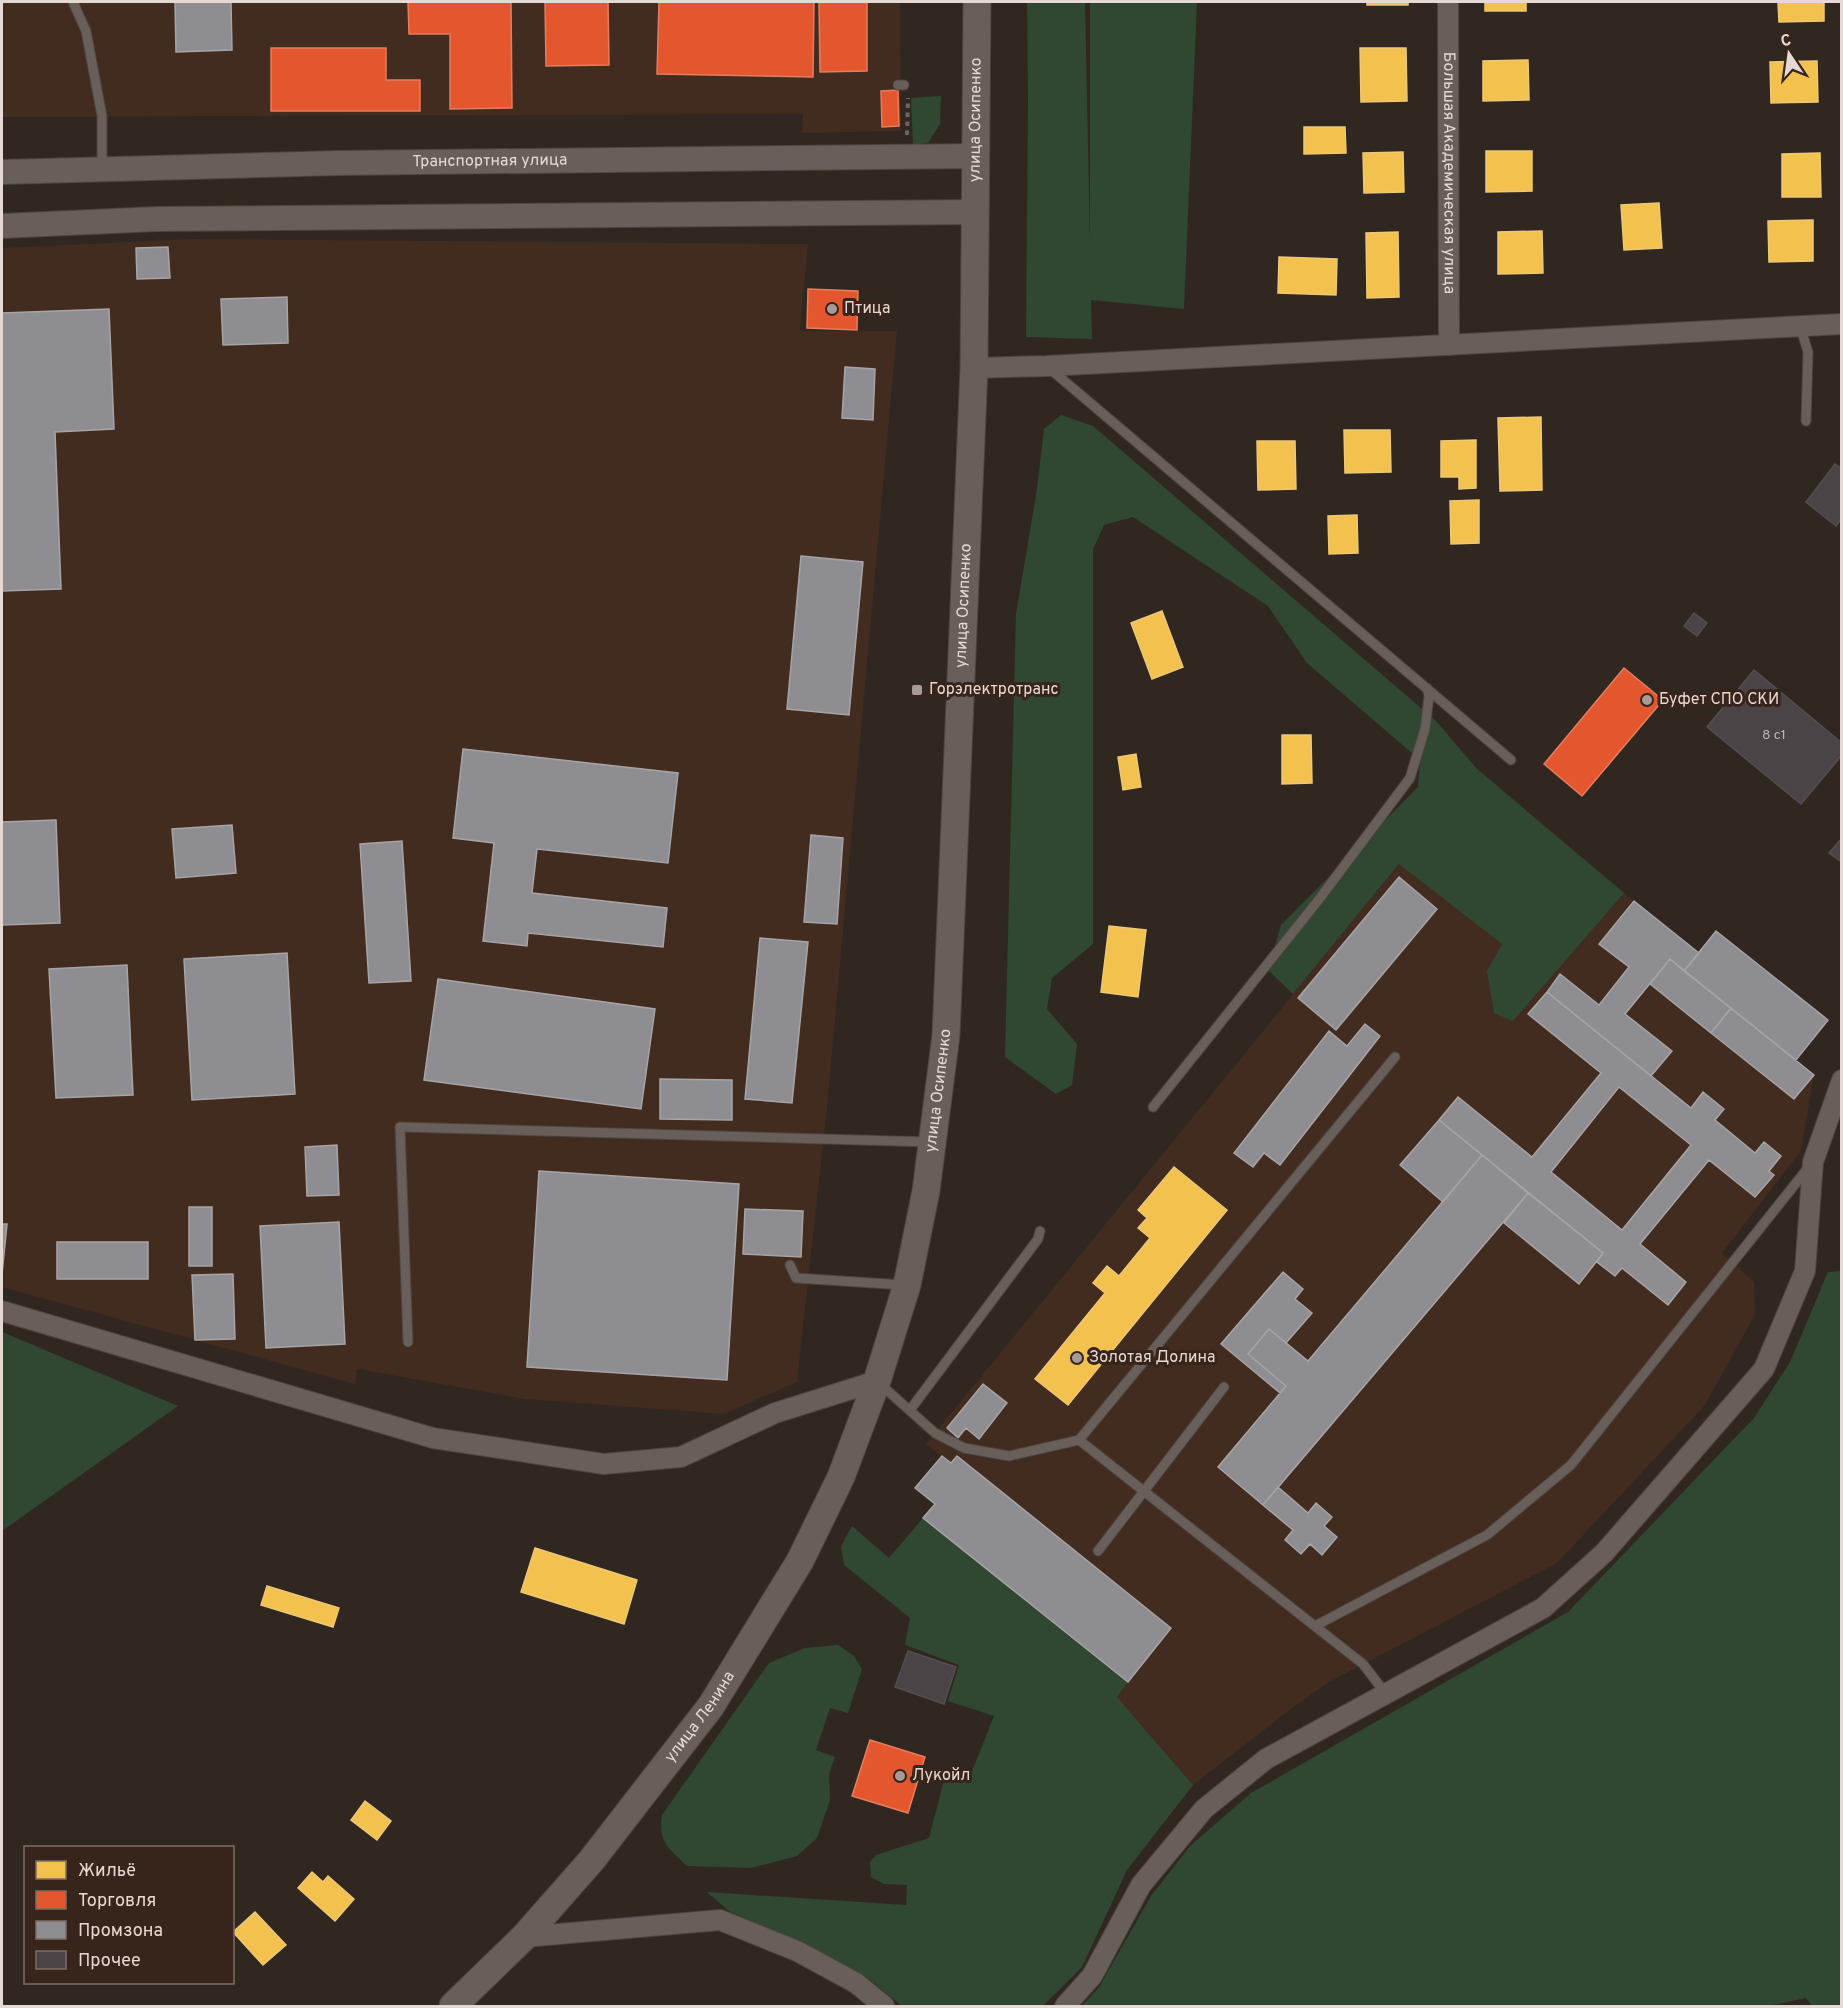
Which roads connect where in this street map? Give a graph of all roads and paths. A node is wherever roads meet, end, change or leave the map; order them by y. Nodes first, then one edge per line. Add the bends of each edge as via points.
1 (73, 2) edge
2 (977, 2) edge
3 (1448, 2) edge
4 (908, 98) dead end
5 (977, 156) junction
6 (907, 157) junction
7 (102, 169) junction
8 (2, 172) edge
9 (976, 212) junction
10 (2, 226) edge
11 (1842, 324) edge
12 (1800, 326) junction
13 (1449, 345) junction
14 (1047, 366) junction
15 (974, 368) junction
16 (1806, 421) dead end
17 (1427, 688) junction
18 (1511, 760) dead end
19 (1395, 1057) dead end
20 (1842, 1080) edge
21 (1153, 1107) dead end
22 (932, 1142) junction
23 (1813, 1162) junction
24 (1040, 1231) dead end
25 (790, 1265) dead end
26 (907, 1285) junction
27 (2, 1311) edge
28 (408, 1342) dead end
29 (878, 1381) junction
30 (1224, 1387) dead end
31 (910, 1410) junction
32 (1079, 1440) junction
33 (1144, 1491) junction
34 (1098, 1551) dead end
35 (1315, 1626) junction
36 (1386, 1694) junction
37 (524, 1937) junction
38 (453, 2007) edge
39 (884, 2007) edge
40 (1065, 2007) edge

1 - 7 lane via 86,31 102,116
2 - 5 main road, улица Осипенко
3 - 13 street, Большая Академическая улица
4 - 6 path
5 - 6 street, Транспортная улица
5 - 9 main road, улица Осипенко
6 - 7 street, Транспортная улица
7 - 8 street, Транспортная улица
9 - 10 street via 156,219
9 - 15 main road, улица Осипенко
11 - 12 street
12 - 13 street
12 - 16 lane via 1808,352
13 - 14 street
14 - 15 street
14 - 17 lane
15 - 22 main road, улица Осипенко via 946,1035
17 - 18 lane
17 - 21 lane via 1425,729 1410,778 1317,902
19 - 32 lane
20 - 23 street
22 - 26 main road, улица Осипенко
22 - 28 lane via 400,1127
23 - 35 lane via 1571,1465 1487,1535
23 - 36 street via 1804,1271 1764,1369 1604,1553 1543,1608
24 - 31 lane via 1038,1239
25 - 26 lane via 796,1278
26 - 29 main road, улица Осипенко
27 - 29 street via 433,1438 604,1464 681,1457 775,1413
29 - 31 lane
29 - 37 main road, улица Ленина via 842,1477 800,1561 711,1706 591,1861
30 - 33 lane
31 - 32 lane via 935,1433 975,1450 1009,1456
32 - 33 lane
33 - 34 lane
33 - 35 lane
35 - 36 lane via 1363,1665
36 - 40 street via 1266,1759 1204,1809 1141,1885 1092,1976
37 - 38 main road, улица Ленина
37 - 39 street via 720,1920 797,1951 856,1983

